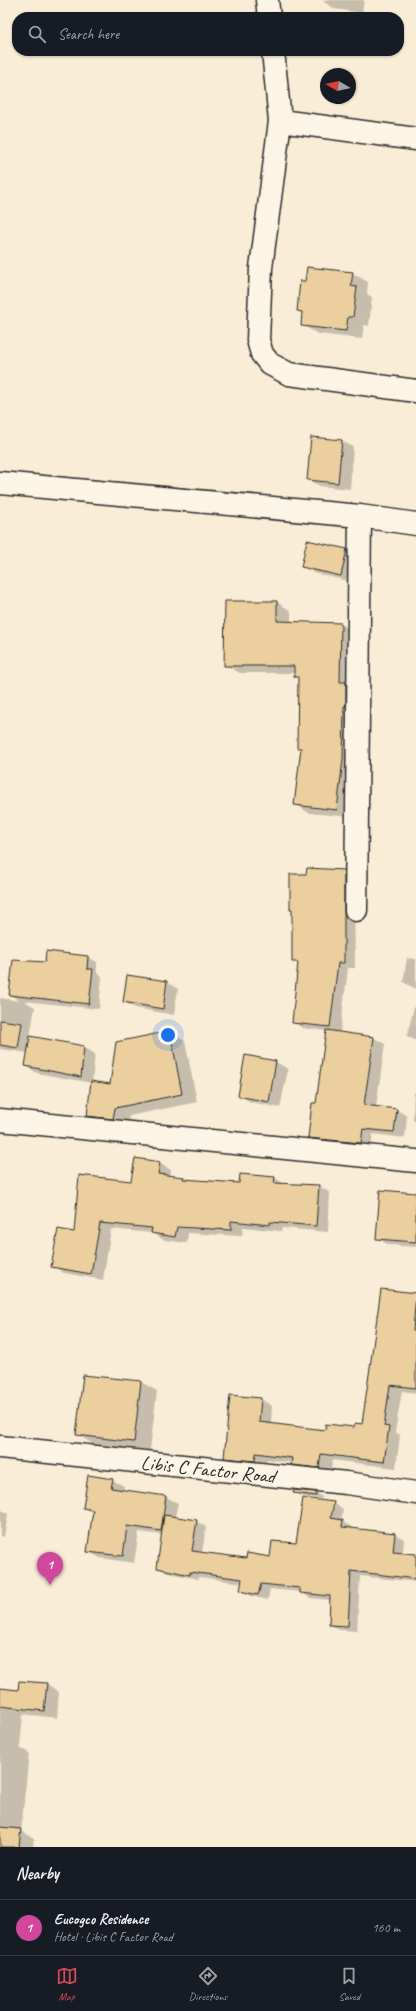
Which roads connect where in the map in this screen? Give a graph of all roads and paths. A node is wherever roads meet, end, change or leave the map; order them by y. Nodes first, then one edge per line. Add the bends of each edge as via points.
1 (267, 0) edge
2 (268, 12) edge
3 (273, 56) edge
4 (280, 122) junction
5 (416, 139) edge
6 (416, 391) edge
7 (0, 484) edge
8 (360, 516) junction
9 (416, 524) edge
10 (356, 910) dead end
11 (0, 1120) edge
12 (416, 1161) edge
13 (0, 1447) edge
14 (416, 1493) edge

1 - 2 street
3 - 4 street
4 - 5 street
4 - 6 street via 261,268 258,340 262,354 270,364 289,374
7 - 8 street
8 - 9 street
8 - 10 street
11 - 12 street
13 - 14 street, Libis C Factor Road via 346,1483

